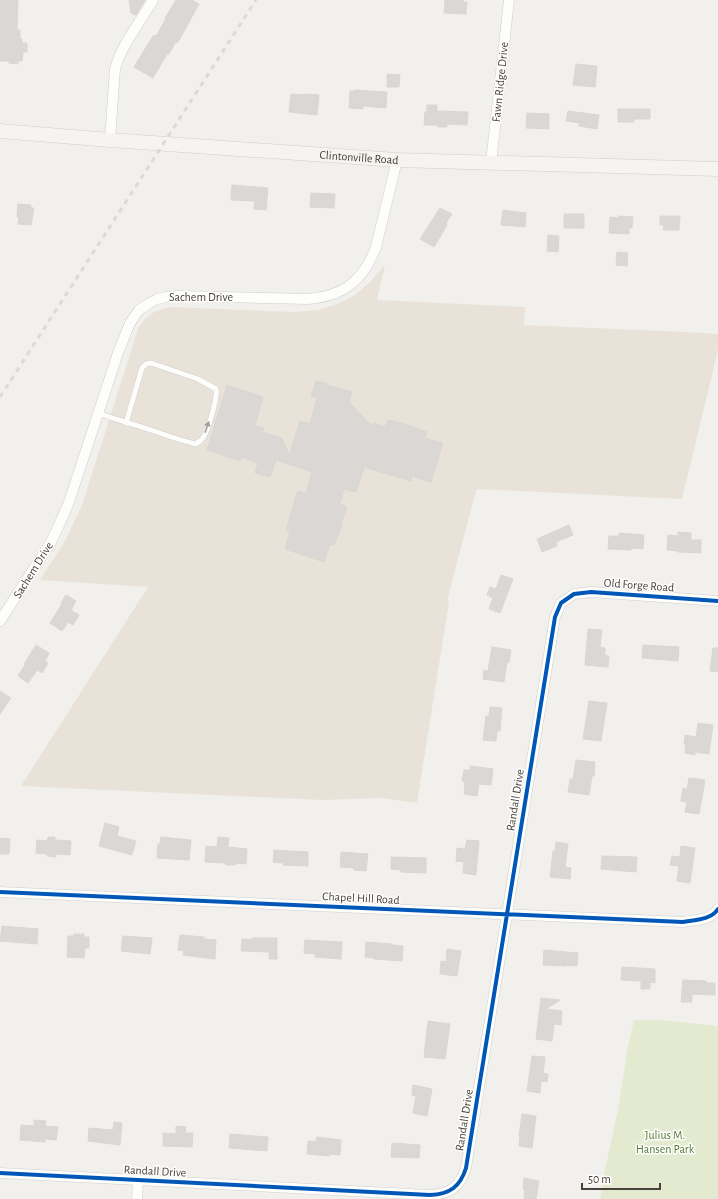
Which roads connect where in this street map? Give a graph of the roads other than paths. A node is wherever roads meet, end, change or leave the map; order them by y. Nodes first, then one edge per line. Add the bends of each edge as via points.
1 (153, 0) edge
2 (509, 0) edge
3 (0, 131) edge
4 (110, 140) junction
5 (397, 160) junction
6 (491, 163) junction
7 (718, 169) edge
8 (98, 413) junction
9 (126, 423) junction
10 (718, 601) edge
11 (561, 602) joint
12 (0, 620) edge
13 (0, 892) edge
14 (718, 909) edge
15 (507, 914) junction
16 (0, 1173) edge
17 (138, 1180) junction
18 (136, 1199) edge

1 - 4 street via 126,43 115,69
2 - 6 street, Fawn Ridge Drive
3 - 4 main road, Clintonville Road
4 - 5 main road, Clintonville Road
5 - 6 main road, Clintonville Road
5 - 8 street, Sachem Drive via 376,247 366,269 355,281 332,295 316,298 179,296 157,299 139,310 130,323
6 - 7 main road, Clintonville Road
8 - 9 lane
8 - 12 street, Sachem Drive via 60,523 51,542
9 -> 9 lane via 196,444 203,439 214,408 216,389 198,379 151,363 146,364 142,368
10 - 11 street, Old Forge Road via 591,592 574,594
11 - 15 street, Randall Drive via 555,617
13 - 15 street, Chapel Hill Road
14 - 15 street, Chapel Hill Road via 703,919 683,922
15 - 17 street, Randall Drive via 466,1168 463,1178 452,1190 430,1195
16 - 17 street, Randall Drive
17 - 18 street

